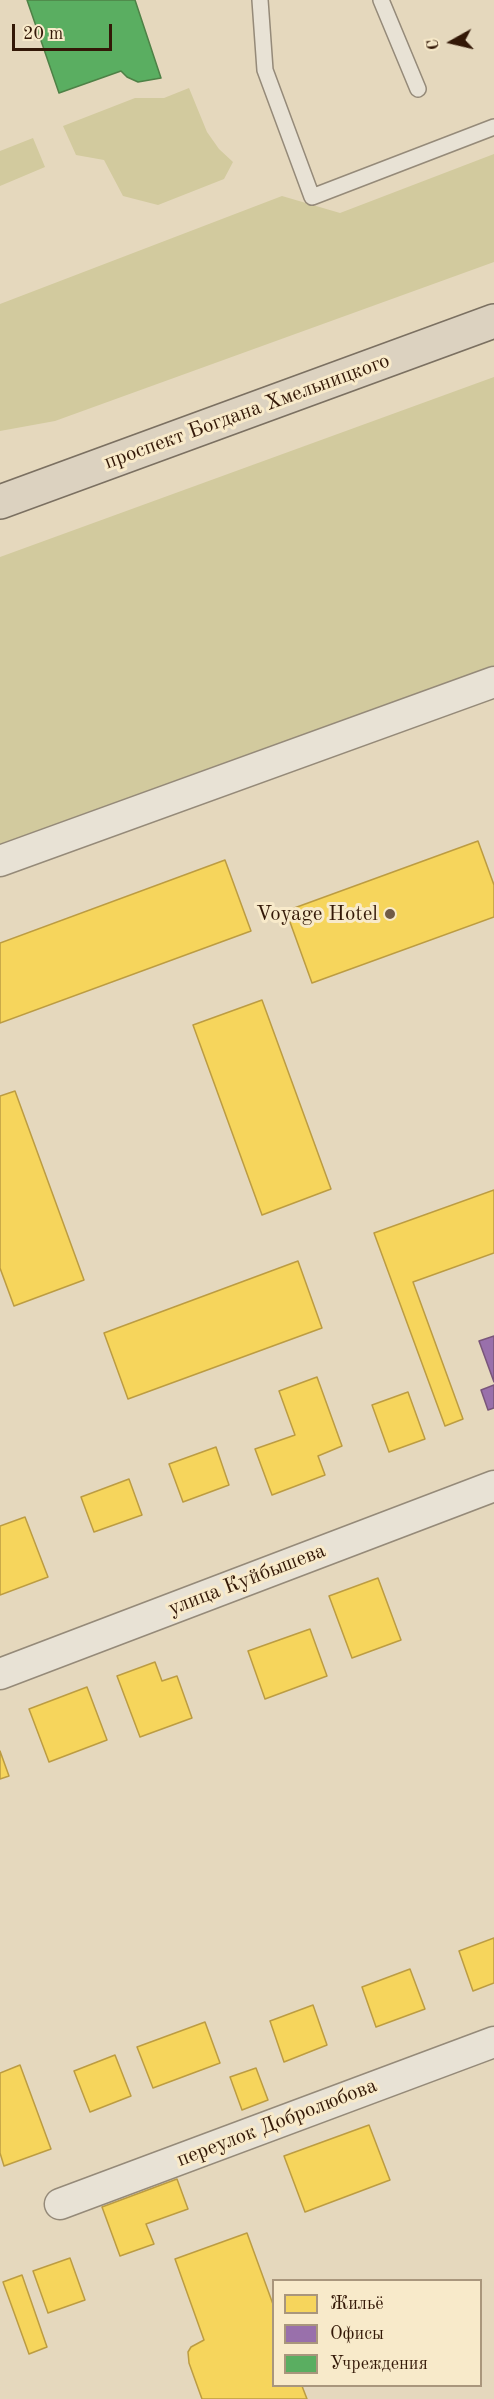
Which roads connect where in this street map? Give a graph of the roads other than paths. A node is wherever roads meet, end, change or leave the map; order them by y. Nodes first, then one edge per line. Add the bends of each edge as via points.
1 (260, 0) edge
2 (381, 0) edge
3 (418, 89) dead end
4 (494, 127) edge
5 (494, 321) edge
6 (0, 502) edge
7 (494, 682) edge
8 (0, 861) edge
9 (494, 1486) edge
10 (0, 1674) edge
11 (494, 2042) edge
12 (60, 2204) dead end

1 - 4 lane via 265,70 312,197
2 - 3 lane
5 - 6 main road, проспект Богдана Хмельницкого
7 - 8 street
9 - 10 street, улица Куйбышева
11 - 12 street, переулок Добролюбова

